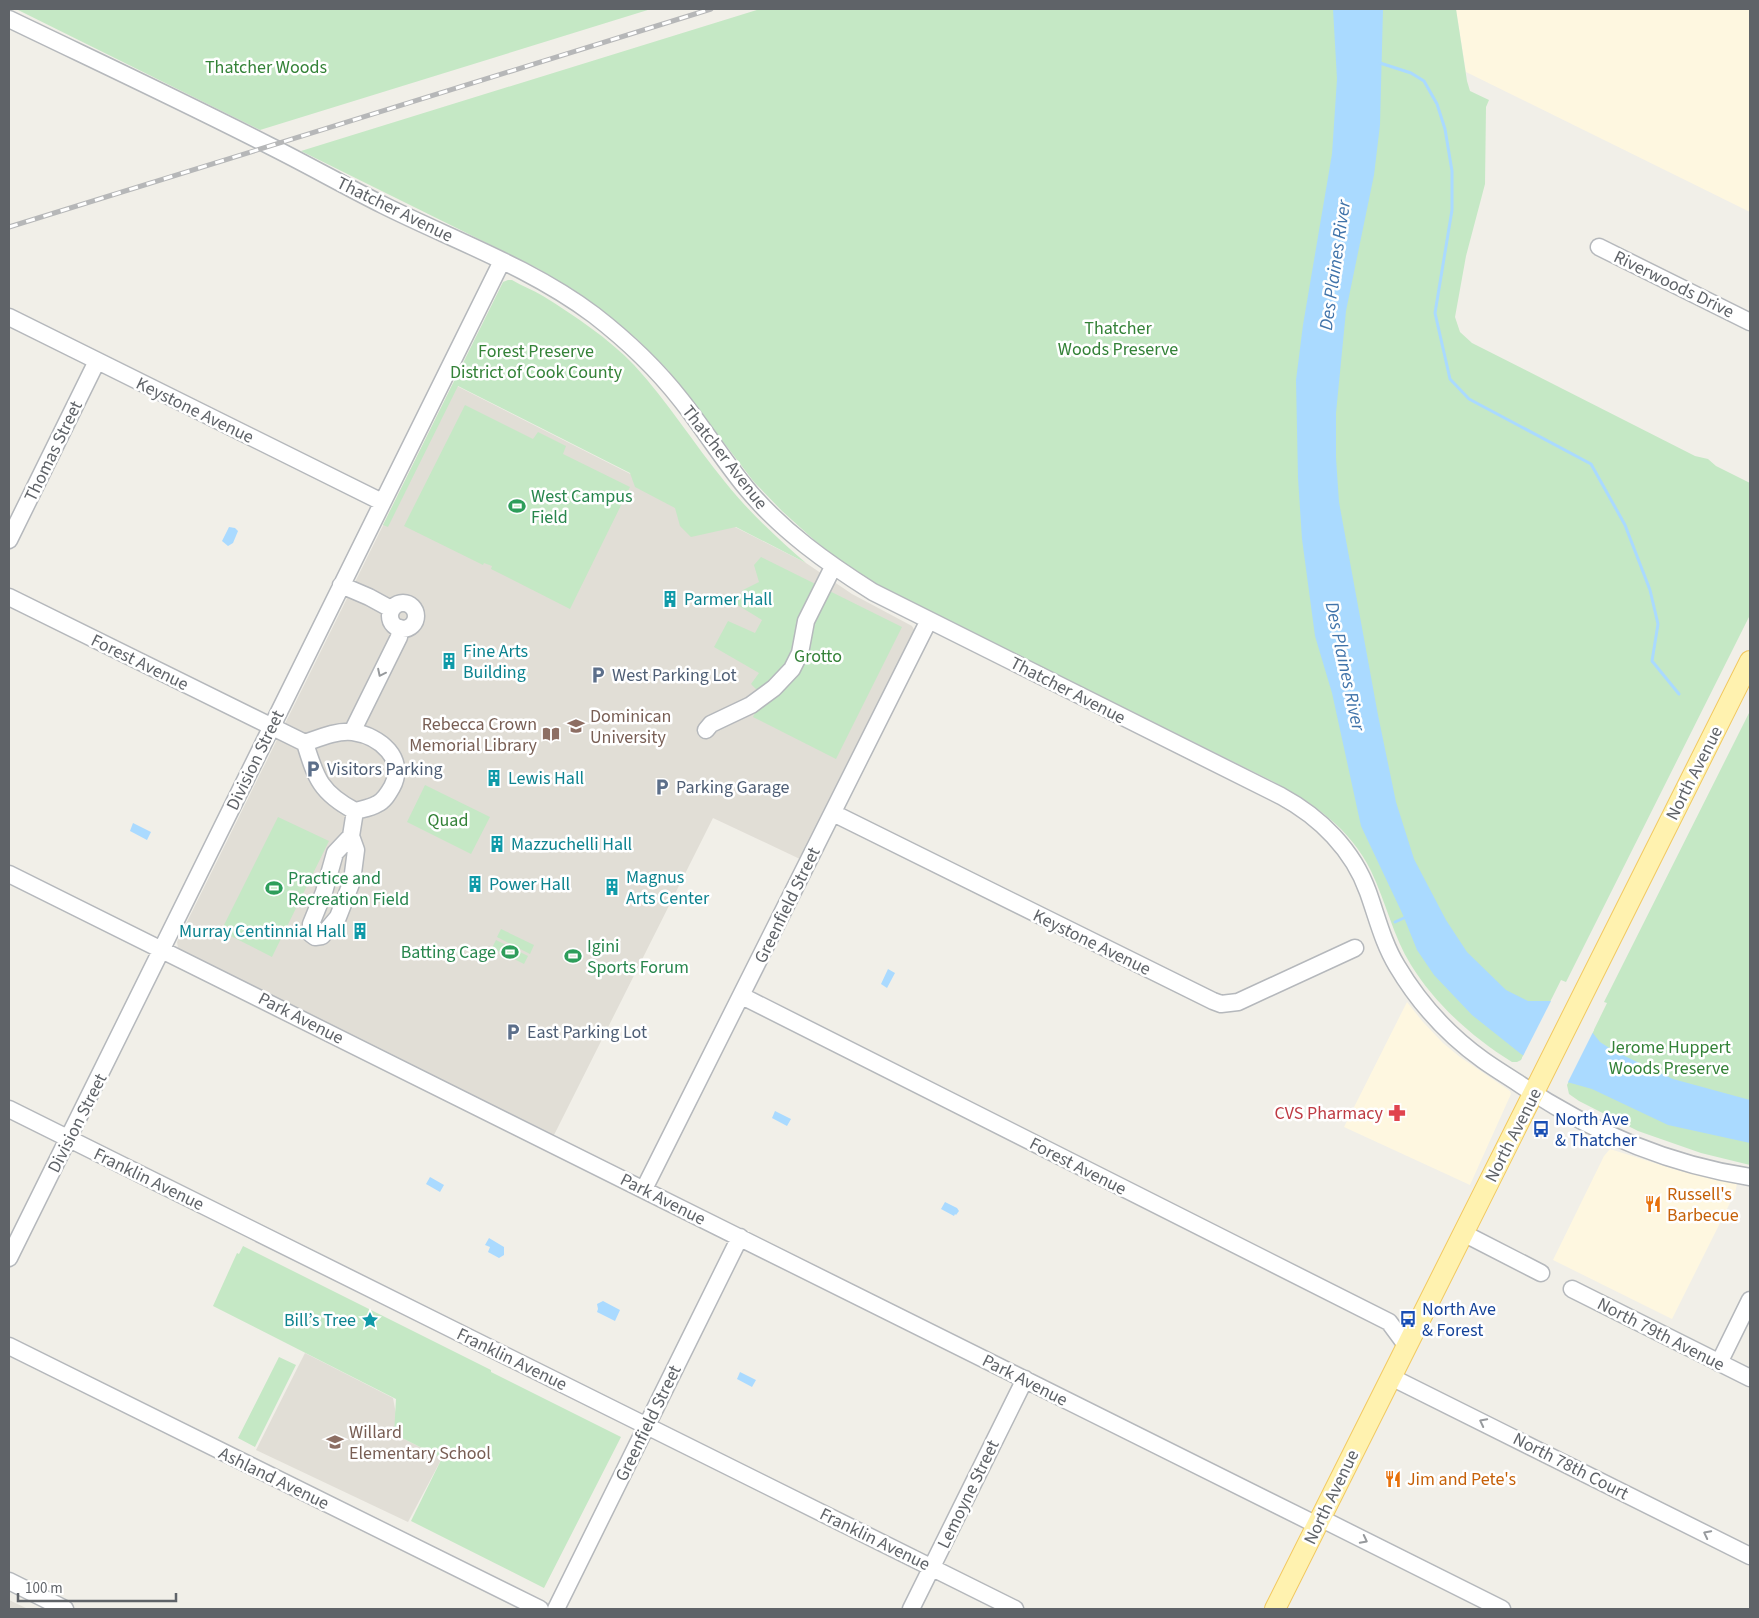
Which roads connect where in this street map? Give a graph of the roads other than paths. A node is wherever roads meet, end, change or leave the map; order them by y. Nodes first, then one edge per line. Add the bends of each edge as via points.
1 (9, 19) edge
2 (1599, 247) dead end
3 (502, 262) junction
4 (9, 317) edge
5 (1750, 322) edge
6 (97, 361) junction
7 (382, 502) junction
8 (9, 540) edge
9 (833, 566) junction
10 (341, 585) junction
11 (9, 597) edge
12 (391, 610) junction
13 (929, 620) junction
14 (400, 628) junction
15 (1750, 661) edge
16 (271, 727) junction
17 (706, 730) dead end
18 (352, 732) junction
19 (304, 743) junction
20 (355, 811) junction
21 (832, 813) junction
22 (351, 836) junction
23 (9, 874) edge
24 (1355, 948) dead end
25 (163, 949) junction
26 (742, 996) junction
27 (1534, 1094) junction
28 (9, 1109) edge
29 (69, 1139) junction
30 (1750, 1177) edge
31 (644, 1189) junction
32 (1463, 1233) junction
33 (740, 1237) junction
34 (9, 1258) edge
35 (1541, 1273) dead end
36 (1572, 1289) dead end
37 (1750, 1300) edge
38 (1406, 1345) junction
39 (9, 1346) edge
40 (1720, 1363) junction
41 (1391, 1376) junction
42 (1750, 1378) edge
43 (1025, 1379) junction
44 (646, 1426) junction
45 (1318, 1521) junction
46 (1750, 1556) edge
47 (931, 1568) junction
48 (9, 1582) edge
49 (65, 1609) edge
50 (540, 1609) edge
51 (556, 1609) edge
52 (911, 1609) edge
53 (1015, 1609) edge
54 (1275, 1609) edge
55 (1502, 1609) edge

1 - 3 street, Thatcher Avenue
2 - 5 street, Riverwoods Drive
3 - 7 street, Division Street
3 - 9 street, Thatcher Avenue via 554,288 616,333 679,397 764,508
4 - 6 street, Keystone Avenue
6 - 7 street, Keystone Avenue
6 - 8 street, Thomas Street
7 - 10 street, Division Street
9 - 13 street, Thatcher Avenue via 873,592
9 - 17 street via 806,621 800,653 792,669 751,705 711,724
10 - 12 street
10 - 16 street, Division Street
11 - 16 street, Forest Avenue
12 - 14 street via 391,621
12 - 14 street via 401,603 409,604 414,610 416,618 412,625
13 - 21 street, Greenfield Street
13 - 27 street, Thatcher Avenue via 1306,811 1332,834 1360,874 1396,964 1432,1014 1483,1060
14 -> 18 street via 399,638
15 - 27 main road, North Avenue
16 - 19 street, Forest Avenue
16 - 25 street, Division Street
18 - 19 street
18 - 20 street via 378,741 391,751 397,768 395,782 386,797 378,804
19 - 20 street via 325,790
20 - 22 street
21 - 24 street, Keystone Avenue via 1213,1002 1238,1002
21 - 26 street, Greenfield Street
22 - 22 street via 335,853 311,924 311,934 315,937 322,936 338,917 349,888 356,850
23 - 25 street, Park Avenue
25 - 29 street, Division Street
25 - 31 street, Park Avenue
26 - 31 street, Greenfield Street
26 - 38 street, Forest Avenue via 1389,1322
27 - 30 street, Thatcher Avenue via 1610,1136 1633,1145 1707,1169
27 - 32 main road, North Avenue
28 - 29 street, Franklin Avenue
29 - 34 street, Division Street
29 - 44 street, Franklin Avenue
31 - 33 street, Park Avenue
32 - 35 street
32 - 38 main road, North Avenue
33 - 43 street, Park Avenue
33 - 44 street, Greenfield Street
36 - 40 street, North 79th Avenue
37 - 40 street
38 - 41 main road, North Avenue
39 - 50 street, Ashland Avenue
40 - 42 street, North 79th Avenue
41 - 45 main road, North Avenue
46 -> 41 street, North 78th Court
43 - 45 street, Park Avenue
43 - 47 street, Lemoyne Street
44 - 47 street, Franklin Avenue
44 - 51 street, Greenfield Street
45 - 54 main road, North Avenue
45 -> 55 street, Park Avenue
47 - 52 street, Lemoyne Street
47 - 53 street, Franklin Avenue
48 - 49 street

